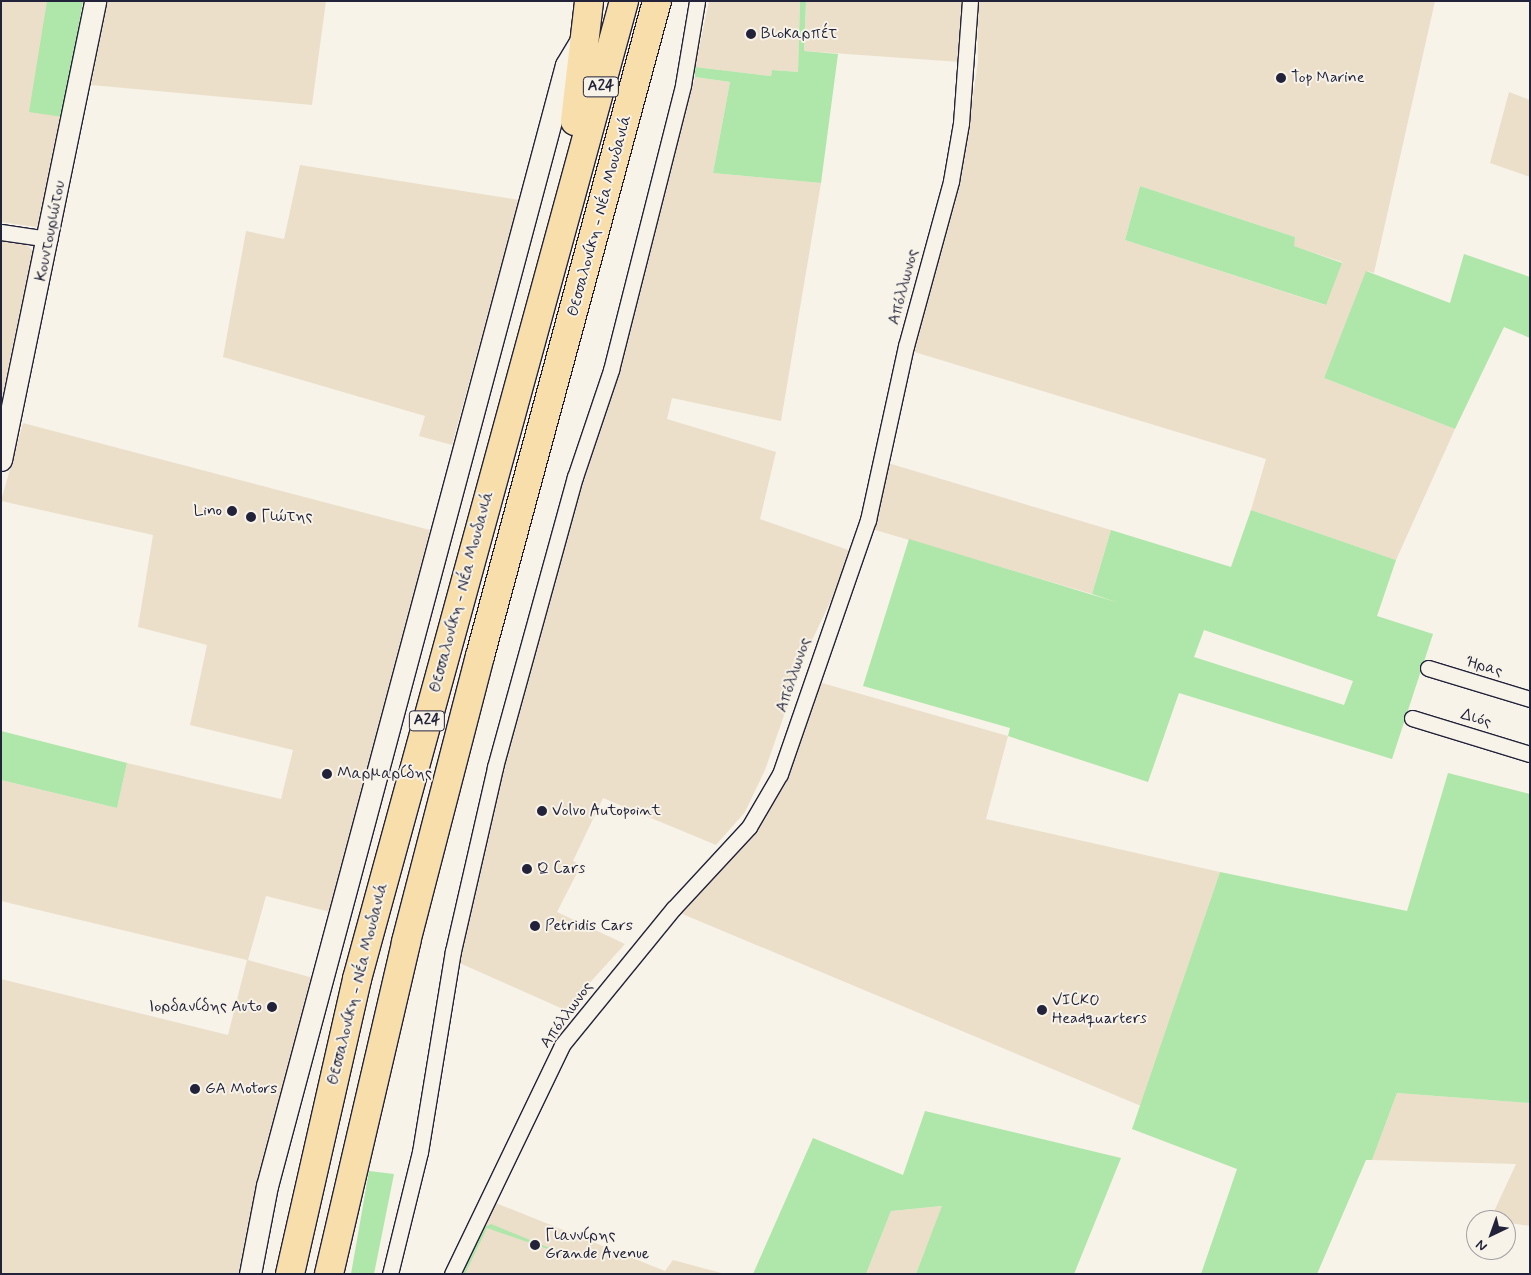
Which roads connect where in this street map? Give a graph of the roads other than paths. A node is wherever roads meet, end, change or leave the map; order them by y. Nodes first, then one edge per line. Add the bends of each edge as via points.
1 (95, 1) edge
2 (589, 1) edge
3 (624, 1) edge
4 (658, 1) edge
5 (698, 1) edge
6 (970, 1) edge
7 (588, 31) junction
8 (577, 172) junction
9 (1, 232) edge
10 (49, 239) junction
11 (1, 460) edge
12 (1428, 668) dead end
13 (1530, 699) edge
14 (1412, 718) dead end
15 (1530, 754) edge
16 (250, 1274) edge
17 (290, 1274) edge
18 (329, 1274) edge
19 (390, 1274) edge
20 (452, 1274) edge

1 - 10 street, Κουντουριώτου
2 - 7 highway
3 - 8 highway, Θεσσαλονίκη - Νέα Μουδανιά / Α24
4 - 18 highway, Θεσσαλονίκη - Νέα Μουδανιά / Α24 via 480,656 400,970
5 - 19 street via 683,85 611,370 575,477 495,767 453,951 420,1152
6 - 20 street, Απόλλωνος via 961,123 951,180 906,346 870,511 780,774 748,827 673,909 562,1045
7 - 8 highway via 573,132
7 - 16 street via 566,65 267,1186
8 - 17 highway, Θεσσαλονίκη - Νέα Μουδανιά / Α24 via 360,970
9 - 10 street
10 - 11 street, Κουντουριώτου
12 - 13 street, Ήρας
14 - 15 street, Διός

